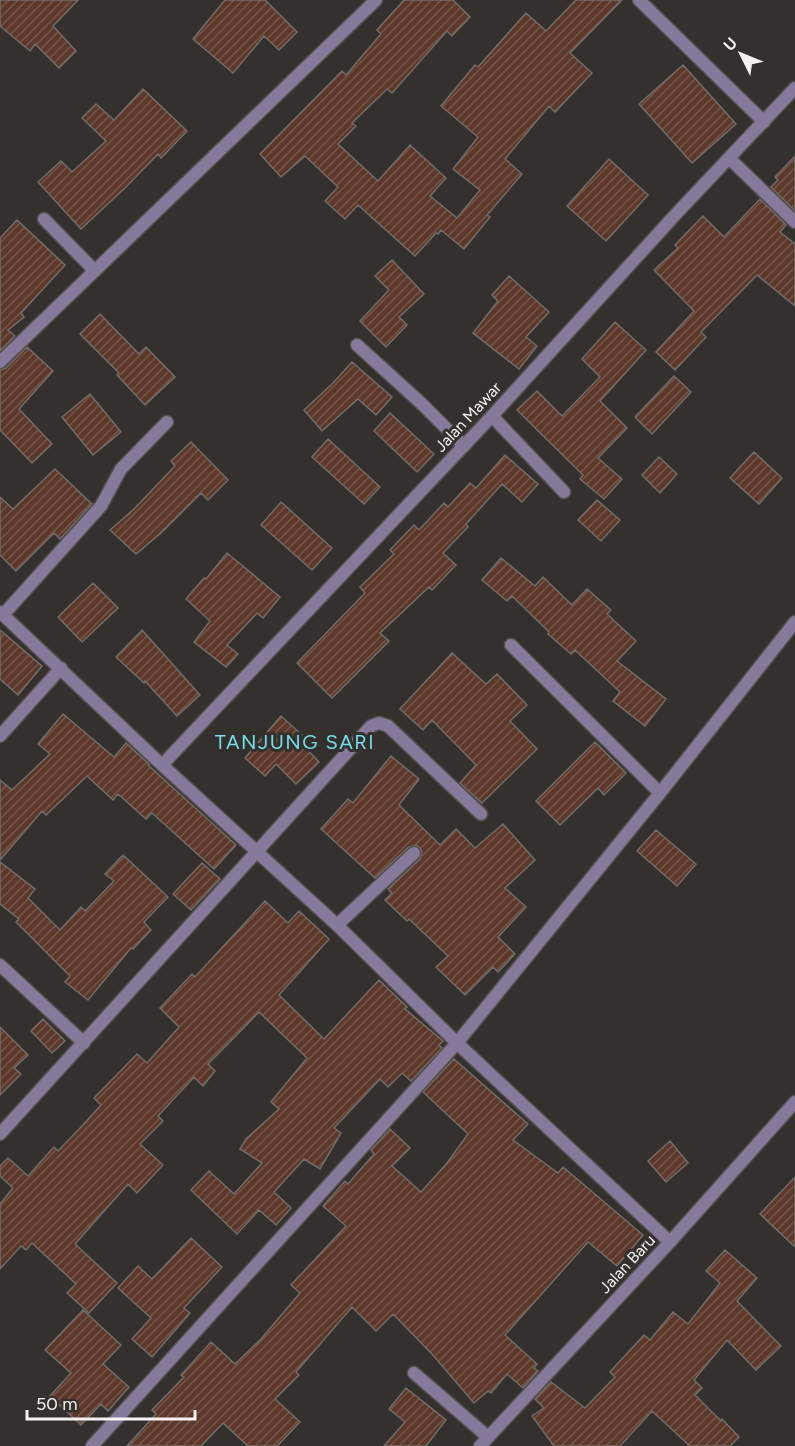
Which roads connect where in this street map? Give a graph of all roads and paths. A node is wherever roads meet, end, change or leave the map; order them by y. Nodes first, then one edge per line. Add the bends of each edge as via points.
1 (376, 0) edge
2 (639, 0) edge
3 (795, 88) edge
4 (764, 122) junction
5 (730, 159) junction
6 (44, 219) dead end
7 (795, 222) edge
8 (95, 270) junction
9 (357, 345) dead end
10 (0, 362) edge
11 (492, 416) junction
12 (167, 422) dead end
13 (464, 446) junction
14 (564, 492) dead end
15 (2, 613) edge
16 (795, 622) edge
17 (511, 645) dead end
18 (61, 668) junction
19 (0, 736) edge
20 (162, 765) junction
21 (660, 793) junction
22 (481, 814) dead end
23 (256, 852) junction
24 (414, 853) dead end
25 (337, 925) junction
26 (0, 965) edge
27 (84, 1043) junction
28 (457, 1043) junction
29 (795, 1102) edge
30 (0, 1134) edge
31 (670, 1242) junction
32 (414, 1373) dead end
33 (484, 1442) edge
34 (92, 1446) edge

1 - 8 street
2 - 4 street
3 - 4 street, Jalan Mawar
4 - 5 street, Jalan Mawar
5 - 7 street
5 - 11 street, Jalan Mawar
6 - 8 street
8 - 10 street
9 - 13 street
11 - 13 street, Jalan Mawar
11 - 14 street
12 - 15 street via 121,469 101,506
13 - 20 street, Jalan Mawar
15 - 18 street
16 - 21 street
17 - 21 street
18 - 19 street
18 - 20 street
20 - 23 street
21 - 28 street
22 - 23 street via 388,726 379,723
23 - 25 street
23 - 27 street
24 - 25 street
25 - 28 street
26 - 27 street
27 - 30 street
28 - 31 street
28 - 34 street
29 - 31 street, Jalan Baru
31 - 33 street, Jalan Baru
32 - 33 street

